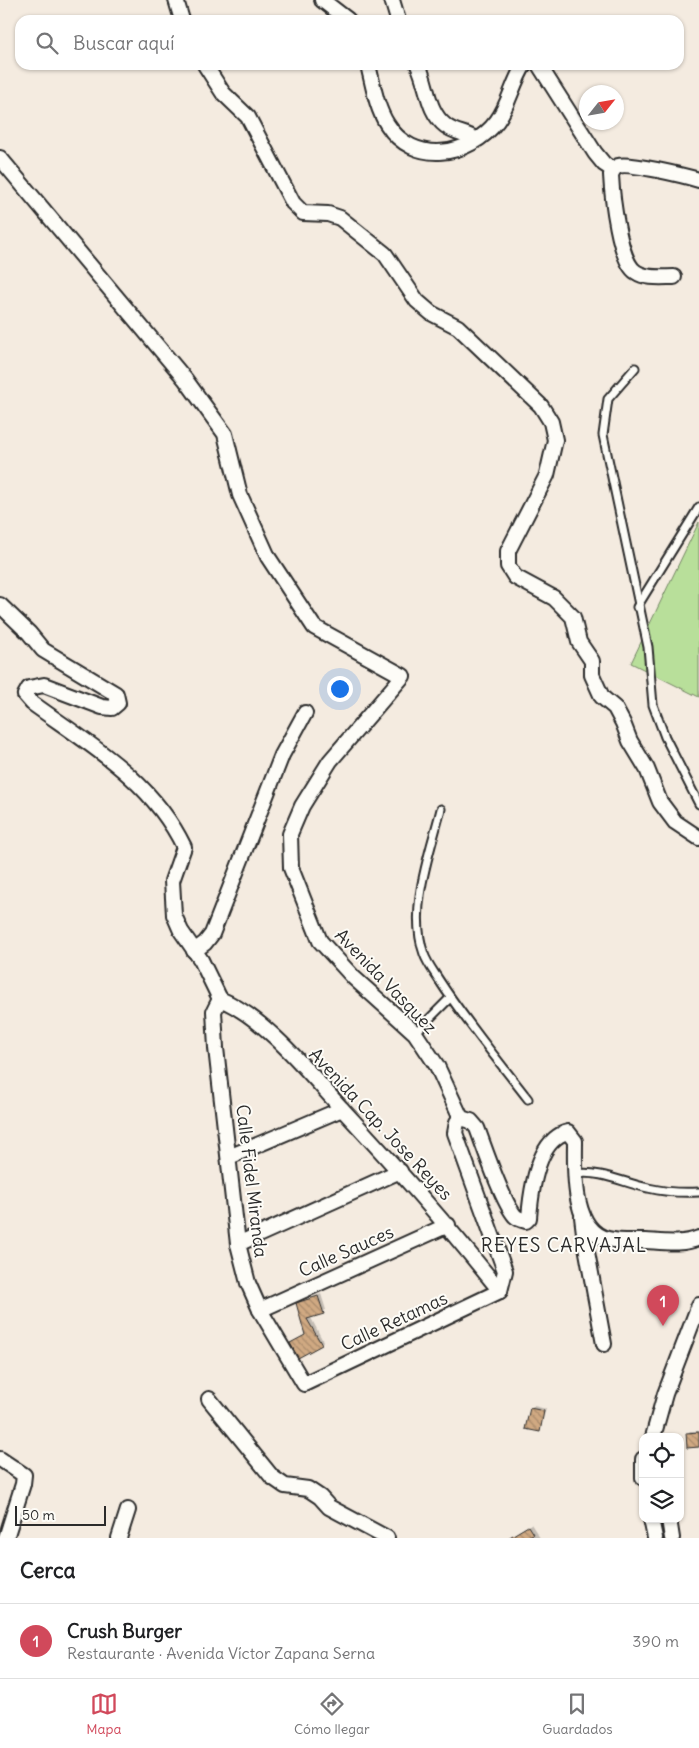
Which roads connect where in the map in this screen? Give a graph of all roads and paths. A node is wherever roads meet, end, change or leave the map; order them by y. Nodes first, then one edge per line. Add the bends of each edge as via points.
1 (176, 0) edge
2 (322, 0) edge
3 (392, 0) edge
4 (180, 15) edge
5 (342, 15) edge
6 (396, 15) edge
7 (208, 70) edge
8 (370, 70) edge
9 (420, 70) edge
10 (522, 70) edge
11 (542, 70) edge
12 (476, 139) junction
13 (0, 158) edge
14 (613, 170) junction
15 (699, 180) edge
16 (674, 277) dead end
17 (635, 368) dead end
18 (699, 507) edge
19 (0, 605) edge
20 (637, 607) junction
21 (305, 713) dead end
22 (699, 804) edge
23 (441, 809) dead end
24 (699, 838) edge
25 (194, 951) junction
26 (450, 998) junction
27 (220, 999) junction
28 (415, 1033) junction
29 (528, 1099) dead end
30 (342, 1109) junction
31 (461, 1118) junction
32 (229, 1157) junction
33 (400, 1171) junction
34 (576, 1174) junction
35 (699, 1192) edge
36 (582, 1216) junction
37 (448, 1225) junction
38 (699, 1238) edge
39 (238, 1244) junction
40 (500, 1291) junction
41 (699, 1305) edge
42 (260, 1310) junction
43 (604, 1344) dead end
44 (304, 1384) joint
45 (209, 1399) dead end
46 (654, 1433) edge
47 (0, 1459) edge
48 (128, 1510) dead end
49 (652, 1523) edge
50 (670, 1523) edge
51 (6, 1538) edge
52 (119, 1538) edge
53 (387, 1538) edge
54 (655, 1538) edge
55 (672, 1538) edge

1 - 4 street
2 - 5 street
3 - 6 street
7 - 24 street via 224,93 248,117 293,203 303,213 340,218 384,254 417,301 431,313 458,327 541,406 551,422 555,440 547,475 508,551 508,566 515,577 554,598 573,617 579,642 592,661 592,675 602,697 623,723 648,769 660,802 675,822
8 - 12 street via 386,123 413,148 436,153 453,152
9 - 12 street via 432,109 439,119 457,133
10 - 12 street via 498,119
11 - 14 street via 595,153
13 - 28 street, Avenida Vasquez via 185,379 225,434 240,495 264,548 314,627 403,676 330,761 302,806 290,834 291,868 320,941 354,978
14 - 15 street via 618,166 633,166
14 - 16 street via 611,182 627,262 643,276
17 - 20 lane via 608,399 603,435
18 - 20 lane
19 - 25 street via 43,650 116,694 118,703 112,708 44,685 28,688 25,695 113,762 152,796 169,819 184,848 172,881 174,915
20 - 22 lane via 648,647 654,705 665,737
21 - 25 street via 282,756 212,934
23 - 26 lane via 421,884 420,940 424,956
25 - 27 street
26 - 28 lane
26 - 29 lane
27 - 30 street, Avenida Cap. Jose Reyes via 254,1017
27 - 32 street, Calle Fidel Miranda via 214,1020
28 - 31 street, Avenida Vasquez via 437,1066
30 - 32 street
30 - 33 street, Avenida Cap. Jose Reyes
31 - 34 street via 477,1128 508,1204 521,1220 529,1218 530,1193 537,1169 551,1142 561,1133 568,1132 575,1141
31 - 40 street via 455,1133 505,1271
32 - 39 street, Calle Fidel Miranda
33 - 37 street, Avenida Cap. Jose Reyes
33 - 39 street
34 - 35 lane via 591,1171 649,1188
34 - 36 street via 576,1192
36 - 38 street via 596,1234 606,1239 678,1242
36 - 43 street
37 - 40 street, Avenida Cap. Jose Reyes
37 - 42 street, Calle Sauces
39 - 42 street, Calle Fidel Miranda via 248,1283
40 - 44 street, Calle Retamas
41 - 46 street via 665,1394
42 - 44 street, Calle Fidel Miranda
45 - 53 street via 272,1478 286,1486 308,1489 329,1507
47 - 51 street via 24,1475
48 - 52 street
49 - 54 street
50 - 55 street

